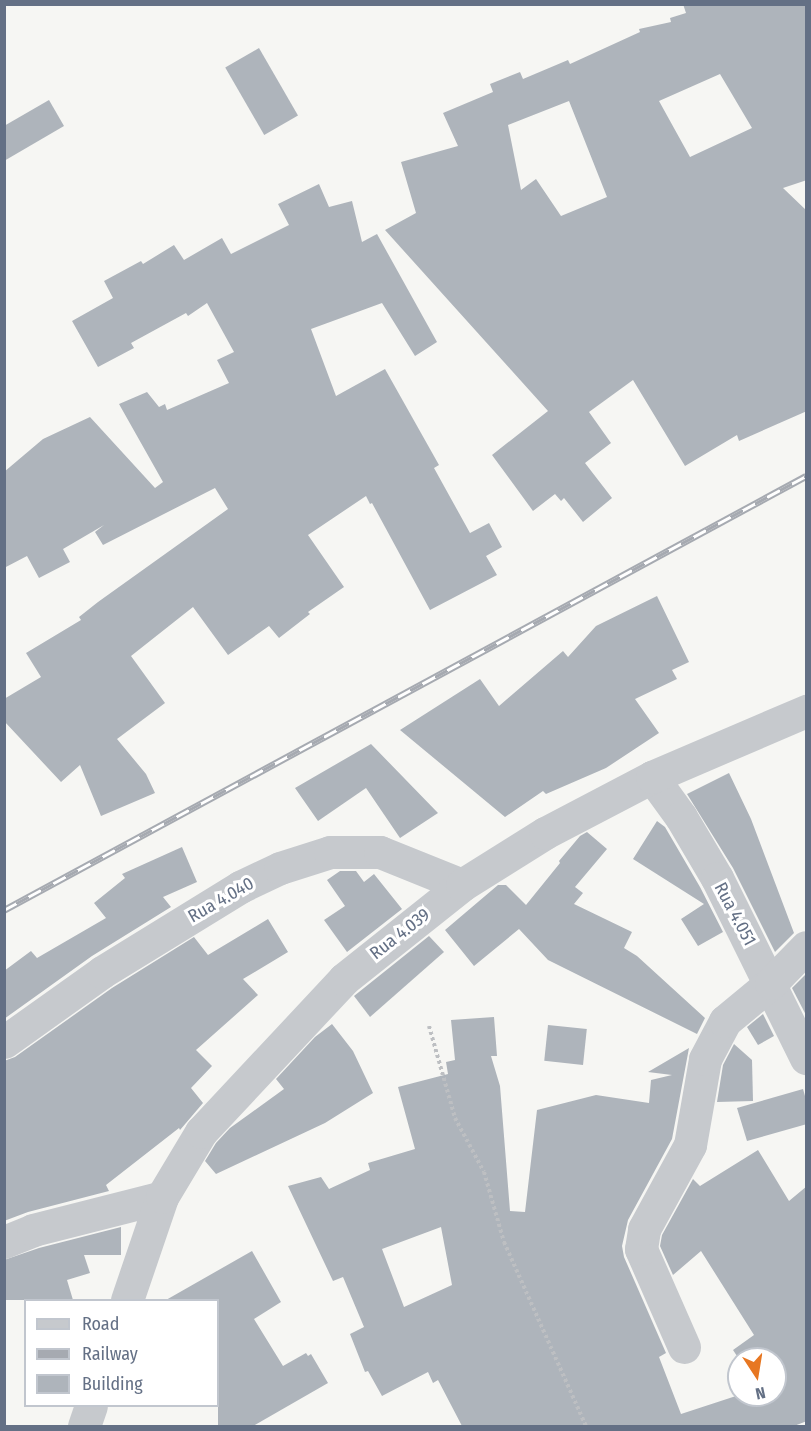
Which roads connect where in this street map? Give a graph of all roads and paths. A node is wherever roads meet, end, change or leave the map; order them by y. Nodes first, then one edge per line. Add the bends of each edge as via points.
1 (807, 711) edge
2 (652, 777) junction
3 (462, 885) junction
4 (807, 947) edge
5 (771, 983) junction
6 (429, 1026) dead end
7 (4, 1042) edge
8 (807, 1058) edge
9 (162, 1197) junction
10 (4, 1242) edge
11 (127, 1299) edge
12 (684, 1347) dead end
13 (91, 1407) edge
14 (84, 1426) edge
15 (586, 1426) edge

1 - 2 street, Rua 4.039
2 - 3 street, Rua 4.039 via 545,833
2 - 5 street, Rua 4.051 via 717,878
3 - 7 street, Rua 4.040 via 380,852 330,852 280,868 240,887 102,972
3 - 9 street, Rua 4.039 via 344,979 201,1132
4 - 5 street
5 - 8 street, Rua 4.051
5 - 12 street via 725,1022 705,1059 690,1145 644,1229 641,1249
6 - 15 path via 455,1118 484,1172 504,1242
9 - 10 street via 33,1230
9 - 11 street, Rua 4.039
13 - 14 street

